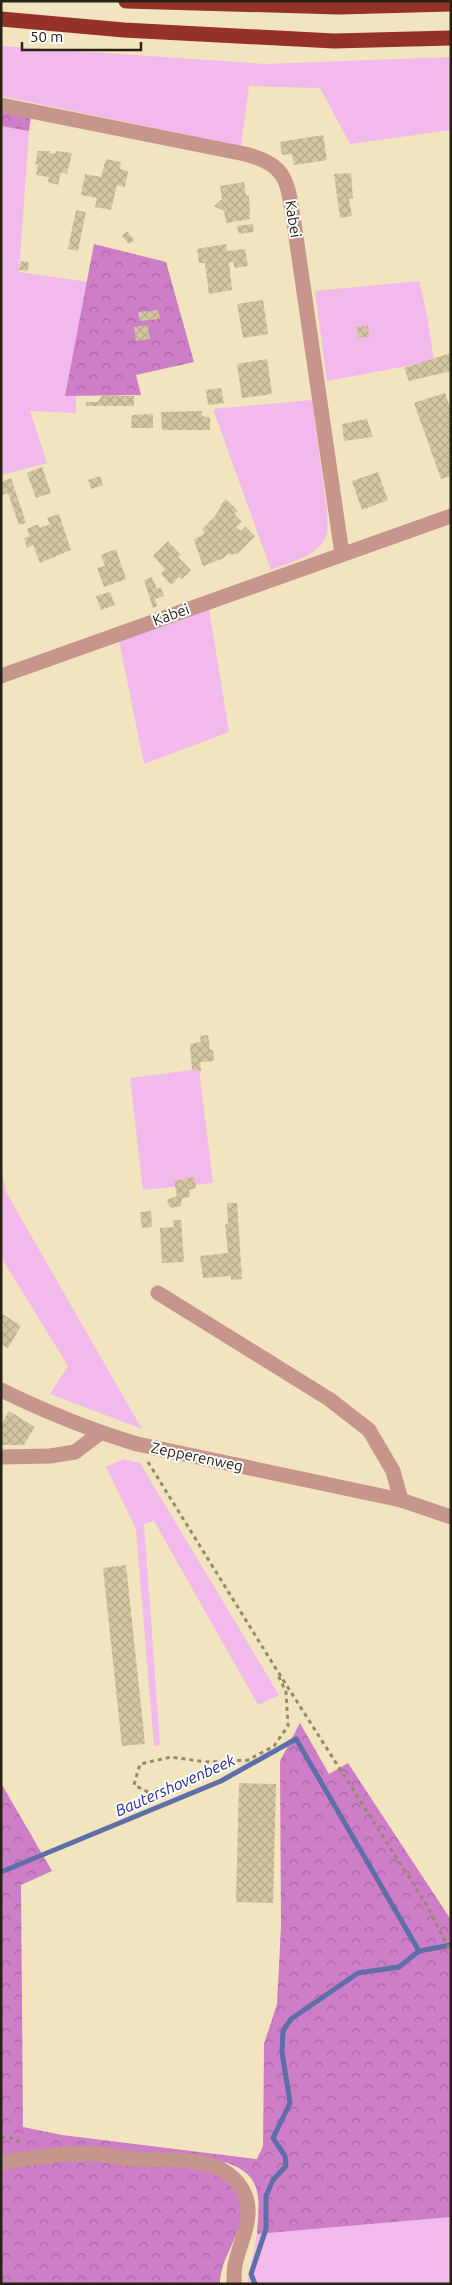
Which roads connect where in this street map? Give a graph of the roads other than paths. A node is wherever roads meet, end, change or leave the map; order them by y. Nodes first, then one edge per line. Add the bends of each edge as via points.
1 (126, 1) edge
2 (451, 4) edge
3 (1, 19) edge
4 (451, 38) edge
5 (1, 104) edge
6 (451, 516) edge
7 (342, 554) junction
8 (1, 676) edge
9 (158, 1293) dead end
10 (1, 1390) edge
11 (100, 1433) junction
12 (1, 1457) edge
13 (401, 1500) junction
14 (451, 1517) edge
15 (1, 2163) edge
16 (234, 2284) edge

1 - 2 highway via 340,7
3 - 4 highway via 124,30 334,41
5 - 7 street, Kabei via 245,154 265,159 280,172 287,182 294,223
6 - 7 street, Kabei
7 - 8 street, Kabei
9 - 13 street via 329,1399 369,1430 393,1471
10 - 11 street, Zepperenweg
11 - 12 street via 75,1452
11 - 13 street, Zepperenweg via 137,1444
13 - 14 street, Zepperenweg
15 - 16 street via 62,2154 98,2154 134,2159 188,2160 215,2166 228,2174 246,2201 248,2212

